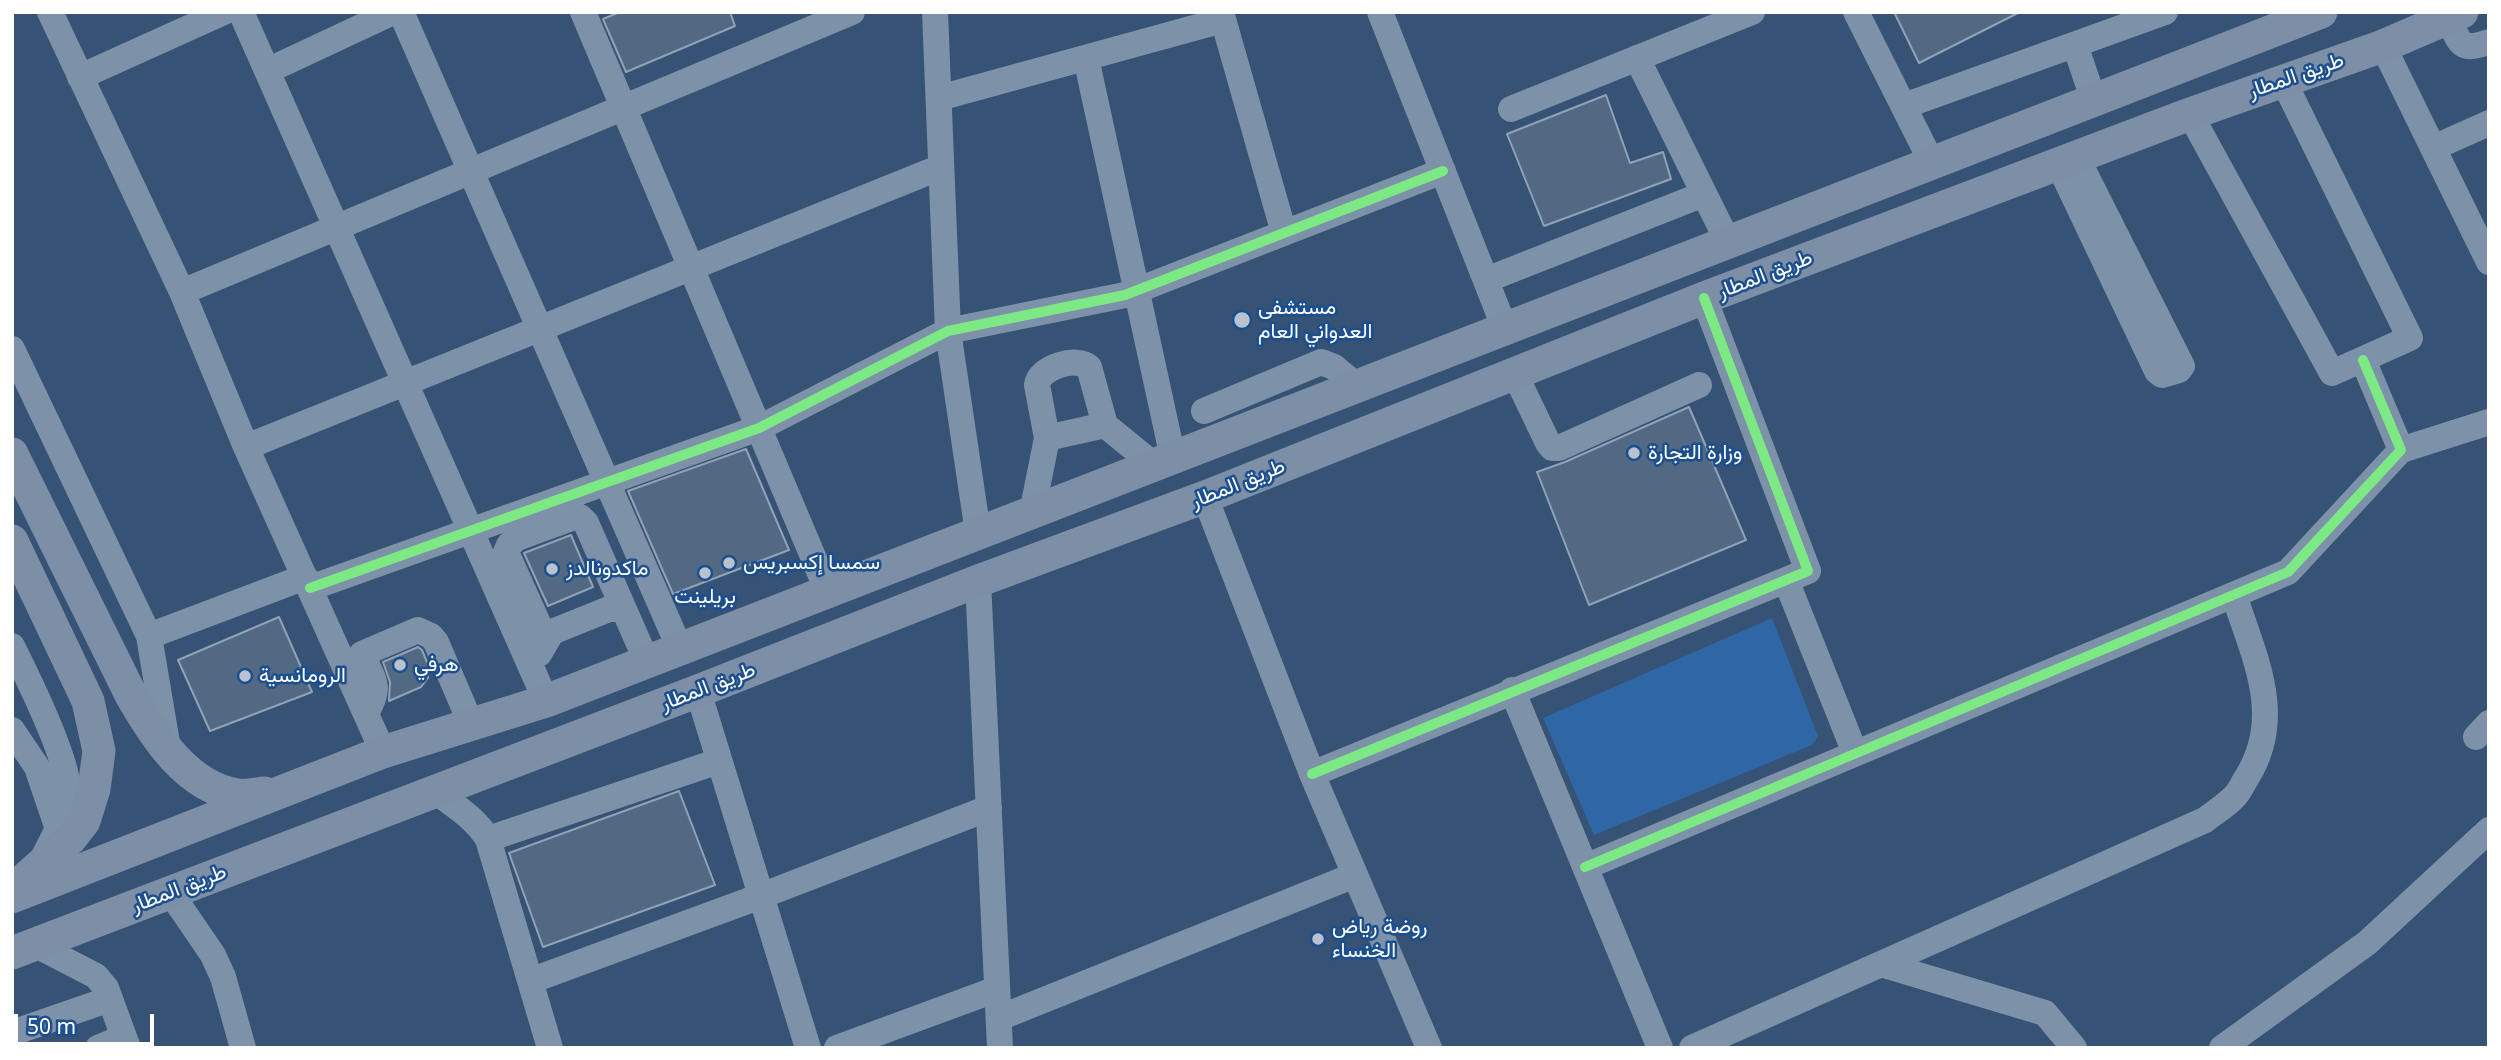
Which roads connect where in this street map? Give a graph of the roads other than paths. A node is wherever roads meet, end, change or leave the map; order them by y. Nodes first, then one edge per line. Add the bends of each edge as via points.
1 (50, 12) edge
2 (224, 12) edge
3 (241, 12) edge
4 (393, 12) edge
5 (401, 12) edge
6 (583, 12) edge
7 (852, 12) edge
8 (935, 12) edge
9 (1380, 12) edge
10 (1752, 12) edge
11 (1856, 12) edge
12 (2165, 12) edge
13 (2321, 12) edge
14 (2455, 15) edge
15 (1222, 16) edge
16 (2275, 20) edge
17 (2489, 42) edge
18 (2075, 45) junction
19 (2383, 46) junction
20 (1086, 58) junction
21 (1637, 58) junction
22 (267, 71) junction
23 (80, 77) junction
24 (2283, 80) junction
25 (939, 98) junction
26 (2094, 101) junction
27 (1904, 106) junction
28 (624, 108) junction
29 (1511, 109) dead end
30 (2190, 114) junction
31 (2489, 123) edge
32 (2433, 148) junction
33 (2067, 160) junction
34 (1932, 163) junction
35 (941, 167) junction
36 (1443, 171) junction
37 (471, 172) junction
38 (1704, 194) junction
39 (2480, 221) edge
40 (337, 228) junction
41 (1284, 233) junction
42 (1728, 242) junction
43 (2489, 262) edge
44 (691, 268) junction
45 (1486, 280) junction
46 (1136, 291) junction
47 (181, 292) junction
48 (1704, 298) junction
49 (2144, 316) dead end
50 (539, 328) junction
51 (1505, 329) junction
52 (948, 331) junction
53 (12, 349) edge
54 (2363, 360) junction
55 (1514, 372) junction
56 (405, 382) junction
57 (1357, 386) junction
58 (1699, 386) dead end
59 (1204, 411) dead end
60 (2487, 424) edge
61 (1105, 425) junction
62 (759, 428) junction
63 (1047, 438) junction
64 (246, 447) junction
65 (2401, 450) junction
66 (12, 454) edge
67 (1163, 462) junction
68 (607, 482) junction
69 (1205, 497) junction
70 (1032, 513) junction
71 (471, 531) junction
72 (978, 533) junction
73 (12, 541) edge
74 (1786, 580) junction
75 (978, 581) junction
76 (307, 582) junction
77 (828, 592) junction
78 (2234, 595) junction
79 (622, 609) junction
80 (149, 636) junction
81 (546, 641) junction
82 (12, 646) edge
83 (680, 649) junction
84 (647, 662) junction
85 (533, 668) junction
86 (18, 674) edge
87 (1513, 690) junction
88 (698, 691) junction
89 (546, 701) junction
90 (366, 713) junction
91 (471, 724) junction
92 (12, 730) edge
93 (169, 751) junction
94 (383, 752) junction
95 (1855, 753) junction
96 (719, 761) junction
97 (1312, 774) junction
98 (285, 791) junction
99 (435, 792) junction
100 (989, 808) junction
101 (58, 829) junction
102 (2489, 830) edge
103 (488, 839) junction
104 (1585, 867) junction
105 (1355, 876) junction
106 (24, 881) edge
107 (170, 892) junction
108 (761, 896) junction
109 (12, 897) edge
110 (23, 948) edge
111 (1881, 964) junction
112 (530, 981) junction
113 (997, 989) junction
114 (110, 999) junction
115 (999, 1018) junction
116 (12, 1033) edge
117 (126, 1042) edge
118 (98, 1048) edge
119 (243, 1048) edge
120 (550, 1048) edge
121 (808, 1048) edge
122 (837, 1048) edge
123 (1000, 1048) edge
124 (1429, 1048) edge
125 (1660, 1048) edge
126 (1692, 1048) edge
127 (2074, 1048) edge
128 (2222, 1048) edge

1 - 23 street
2 - 23 street
3 - 22 street
4 - 22 street
5 - 37 street
6 - 28 street
7 - 28 street
8 - 25 street
9 - 36 street
10 - 21 street
11 - 27 street
12 - 18 street
13 - 16 main road, طريق المطار
14 - 17 street via 2464,46
14 - 19 main road, طريق المطار
15 - 20 street
15 - 41 street
16 - 26 main road, طريق المطار
18 - 26 street
18 - 27 street
19 - 24 main road, طريق المطار
19 - 32 street
20 - 25 street
20 - 46 street
21 - 29 street
21 - 38 street
22 - 40 street
23 - 47 street
24 - 30 main road, طريق المطار
24 - 54 street via 2410,338
25 - 35 street
26 - 34 main road, طريق المطار
27 - 34 street
28 - 37 street
28 - 44 street
30 - 33 main road, طريق المطار
30 - 54 street via 2332,373
31 - 32 street
32 - 39 street
33 - 48 main road, طريق المطار
33 - 49 street
34 - 42 main road, طريق المطار
35 - 44 street
35 - 52 street
36 - 41 street
36 - 45 street
37 - 40 street
37 - 50 street
38 - 42 street
38 - 45 street
39 - 43 street
40 - 47 street
40 - 56 street
41 - 46 street
42 - 51 main road, طريق المطار
44 - 50 street
44 - 62 street
45 - 51 street
46 - 52 street
46 - 67 street
47 - 64 street
48 - 55 main road, طريق المطار
48 - 74 street via 1808,571
50 - 56 street
50 - 68 street
51 - 57 main road, طريق المطار
52 - 62 street
52 - 72 street
53 - 80 street
54 - 65 street
55 - 58 street via 1552,448
55 - 69 main road, طريق المطار
56 - 64 street
56 - 71 street
57 - 59 street via 1321,362
57 - 67 main road, طريق المطار
60 - 65 street
61 - 63 street
61 - 63 street via 1089,368 1077,362 1044,370 1038,377
61 - 67 street
62 - 68 street
62 - 77 street
63 - 70 street
64 - 76 street
65 - 78 street via 2288,572
66 - 93 main road via 131,695
67 - 70 main road, طريق المطار
68 - 71 street
68 - 83 street
69 - 75 main road, طريق المطار
69 - 97 street
70 - 72 main road, طريق المطار
71 - 76 street
71 - 85 street
72 - 77 main road, طريق المطار
73 - 106 main road via 88,701 99,751 84,821
74 - 87 street
74 - 95 street
75 - 88 main road, طريق المطار
75 - 100 street
76 - 80 street
76 - 90 street
77 - 83 main road, طريق المطار
78 - 95 street
78 - 111 street via 2266,710 2264,740 2235,796 2205,820
79 - 81 street via 609,609 552,632
79 - 81 street via 580,517 517,538 506,552
79 - 84 street
80 - 93 street
81 - 85 street
82 - 86 street
83 - 84 main road, طريق المطار
84 - 89 main road, طريق المطار
85 - 89 street
86 - 101 street via 62,760 68,791
87 - 97 street
87 - 104 street
88 - 96 street
88 - 99 main road, طريق المطار
89 - 91 main road, طريق المطار
90 - 91 street via 376,688 362,654 418,630 436,642
90 - 94 street
91 - 94 main road, طريق المطار
92 - 101 street via 37,767
93 - 98 main road via 216,789 240,796
94 - 98 main road, طريق المطار
95 - 104 street
96 - 103 street
96 - 108 street
97 - 105 street
98 - 109 main road, طريق المطار
99 - 103 street via 468,815
99 - 107 main road, طريق المطار
100 - 108 street
100 - 113 street
101 - 106 street
102 - 128 street via 2367,943
103 - 112 street
104 - 125 street
105 - 115 street
105 - 124 street
107 - 110 main road, طريق المطار
107 - 119 street via 213,955
108 - 112 street
108 - 121 street
110 - 114 street via 96,976
111 - 126 street
111 - 127 street via 2045,1013
112 - 120 street
113 - 115 street
113 - 122 street
114 - 116 street
114 - 117 street
115 - 123 street
117 - 118 street

